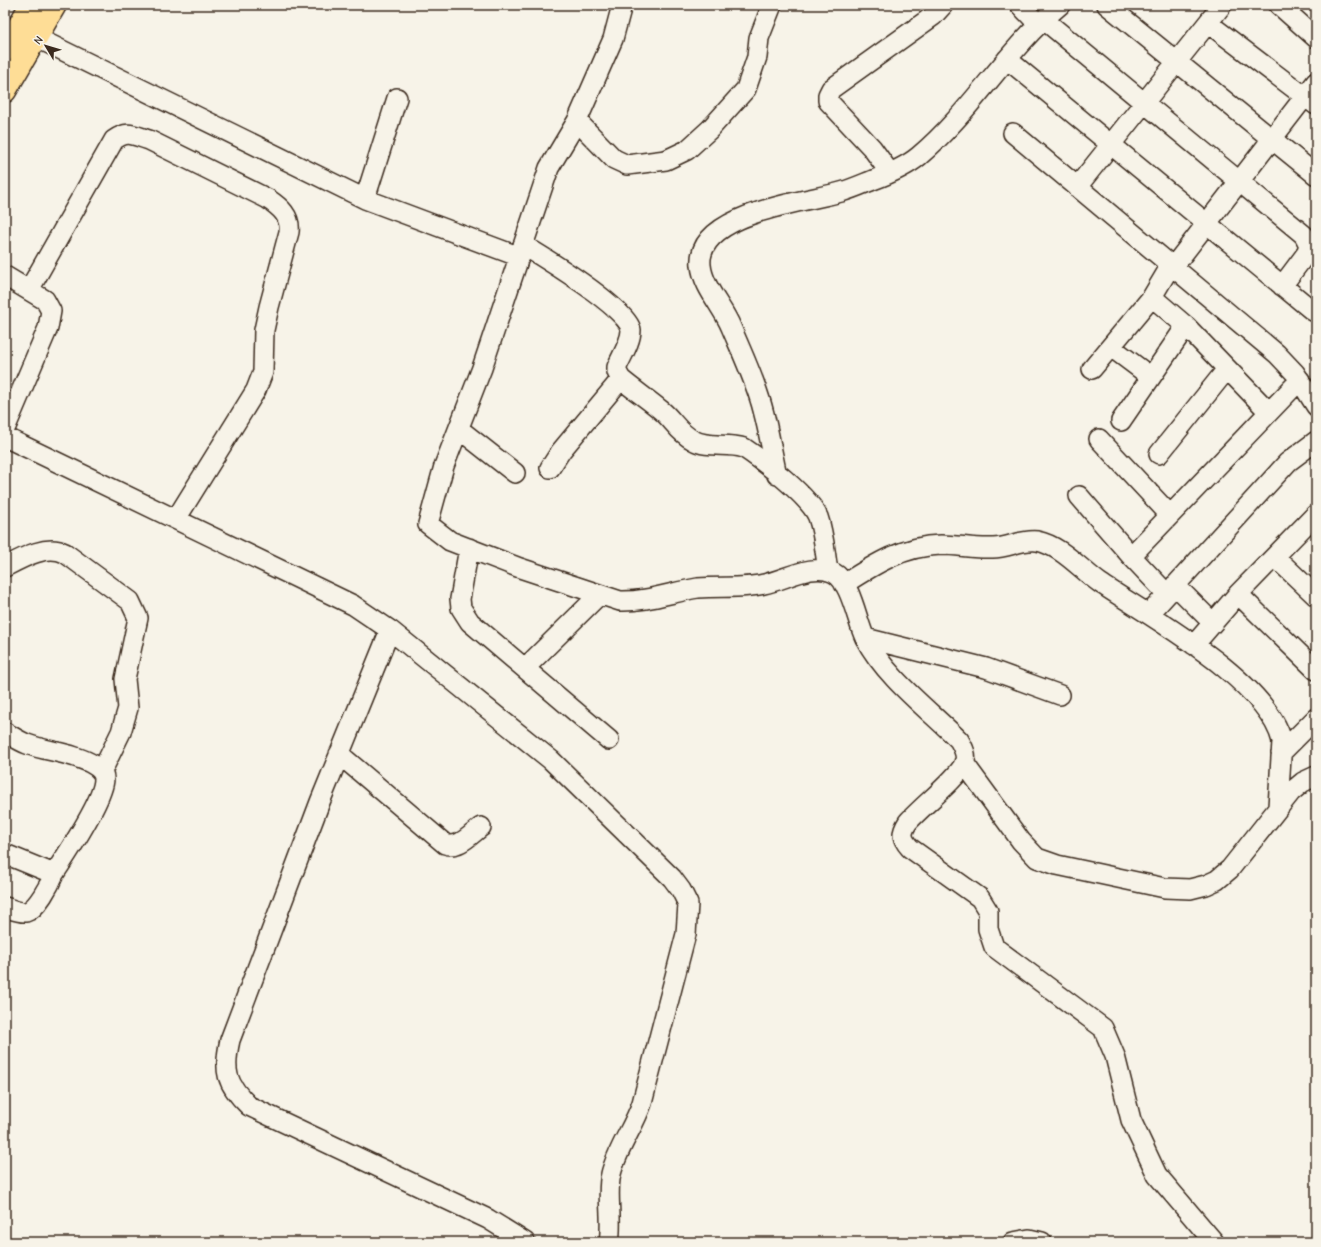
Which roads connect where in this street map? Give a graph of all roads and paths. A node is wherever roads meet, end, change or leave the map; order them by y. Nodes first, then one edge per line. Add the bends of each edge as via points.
1 (31, 5) edge
2 (55, 5) edge
3 (622, 5) edge
4 (772, 5) edge
5 (943, 5) edge
6 (1020, 5) edge
7 (1060, 5) edge
8 (1107, 5) edge
9 (1222, 5) edge
10 (1282, 6) edge
11 (1040, 22) junction
12 (1208, 23) junction
13 (27, 33) junction
14 (1316, 38) edge
15 (5, 50) edge
16 (1007, 60) junction
17 (1178, 63) junction
18 (5, 91) edge
19 (1312, 94) edge
20 (397, 98) dead end
21 (1146, 102) junction
22 (577, 121) junction
23 (1013, 133) dead end
24 (1271, 140) junction
25 (1111, 144) junction
26 (890, 173) junction
27 (1316, 175) edge
28 (1240, 180) junction
29 (1077, 187) junction
30 (365, 199) junction
31 (1207, 224) junction
32 (522, 251) junction
33 (1172, 266) junction
34 (5, 276) edge
35 (1282, 286) junction
36 (29, 290) junction
37 (1152, 297) junction
38 (1313, 311) dead end
39 (1186, 326) junction
40 (1111, 348) junction
41 (1227, 368) junction
42 (1092, 369) dead end
43 (1151, 377) junction
44 (621, 379) junction
45 (1300, 380) junction
46 (1316, 406) edge
47 (1269, 412) junction
48 (1120, 421) dead end
49 (5, 429) edge
50 (459, 429) junction
51 (5, 437) edge
52 (1099, 439) dead end
53 (1312, 449) edge
54 (1159, 454) dead end
55 (550, 468) dead end
56 (515, 473) dead end
57 (777, 475) junction
58 (1079, 496) dead end
59 (1170, 515) junction
60 (176, 518) junction
61 (1315, 518) edge
62 (469, 548) junction
63 (1131, 556) junction
64 (1275, 557) junction
65 (5, 567) edge
66 (828, 571) junction
67 (844, 584) junction
68 (1172, 590) junction
69 (1238, 594) junction
70 (599, 595) junction
71 (1316, 596) edge
72 (1150, 613) junction
73 (1213, 623) junction
74 (390, 630) junction
75 (865, 638) junction
76 (1194, 646) junction
77 (525, 668) junction
78 (1316, 670) edge
79 (1060, 695) dead end
80 (1316, 718) edge
81 (5, 732) edge
82 (609, 740) dead end
83 (1281, 753) junction
84 (339, 754) junction
85 (964, 764) junction
86 (102, 771) junction
87 (1316, 776) edge
88 (1278, 807) junction
89 (481, 827) dead end
90 (5, 854) edge
91 (54, 874) junction
92 (5, 907) edge
93 (525, 1242) edge
94 (609, 1242) edge
95 (1013, 1242) edge
96 (1042, 1242) edge
97 (1214, 1242) edge

1 - 13 main road
2 - 13 main road
3 - 22 street via 613,39
4 - 22 street via 759,38 755,63 746,89 687,150 666,160 627,165 614,159
5 - 26 street via 933,16 831,89 828,95 828,101 872,148
6 - 11 street
7 - 11 street
8 - 17 street
9 - 12 street
10 - 14 street
11 - 16 street
11 - 21 street
12 - 17 street
12 - 19 street
13 - 15 main road
13 - 18 main road
13 - 30 street
16 - 25 street
16 - 26 street via 948,129 918,157
17 - 21 street
17 - 24 street
19 - 24 street
20 - 30 street
21 - 25 street
21 - 28 street
22 - 32 street via 549,168
23 - 29 street
24 - 27 street
24 - 28 street
25 - 29 street
25 - 31 street
26 - 57 street via 841,192 765,209 739,218 715,233 704,248 701,264 706,281 730,325 763,409
28 - 31 street
28 - 35 street via 1308,240 1306,254
29 - 33 street
30 - 32 street
31 - 33 street
31 - 35 street
32 - 44 street via 578,278 628,323 631,329 630,336 617,367
32 - 50 street
33 - 37 street
33 - 45 street via 1278,354
34 - 36 street
35 - 38 street
36 - 49 street via 45,300 51,311 48,328
36 - 60 street via 114,140 123,133 149,140 268,199 279,206 286,216 290,223 289,232 264,330 263,372 256,390
37 - 39 street
37 - 40 street
39 - 41 street
39 - 43 street
40 - 42 street
40 - 43 street
41 - 47 street
41 - 54 street
43 - 48 street
44 - 55 street via 561,451
44 - 57 street via 663,412 692,440 744,448
45 - 46 street
45 - 47 street
47 - 59 street
50 - 56 street
50 - 62 street via 444,466 428,524 450,541
51 - 60 street
52 - 59 street
53 - 68 street via 1288,462
57 - 66 street via 812,506 818,516
58 - 63 street
59 - 63 street
60 - 74 street via 353,605
61 - 64 street
62 - 70 street
62 - 77 street via 460,599 461,608 470,622
63 - 68 street
64 - 69 street
64 - 71 street
65 - 86 street via 37,552 57,549 130,601 135,610 138,627 126,679 128,708 121,732
66 - 67 street via 835,574
66 - 70 street via 810,570 764,584 698,588 633,602
67 - 72 street via 879,561 902,551 940,545 993,548 1032,541 1056,549 1100,583
67 - 75 street
68 - 72 street
68 - 73 street
69 - 73 street
69 - 78 street
70 - 77 street
72 - 76 street
73 - 76 street
74 - 84 street
74 - 94 street via 552,760 672,878 688,904 686,934 642,1103 611,1173 612,1227
75 - 79 street via 986,668
75 - 85 street via 877,656 913,697 960,740 964,749
76 - 83 street via 1244,686 1274,720 1282,741
77 - 82 street
80 - 83 street
81 - 86 street via 26,744 64,753 94,764
83 - 88 street
84 - 89 street via 445,844 459,844
84 - 93 street via 230,1040 226,1071 234,1092 249,1106 482,1216
85 - 88 street via 1021,841 1037,858 1058,865 1165,888 1190,889 1217,880 1230,869
85 - 97 street via 908,822 902,832 903,839 910,848 980,898 988,911 988,929 994,947 1103,1028 1115,1056 1131,1120 1157,1175
86 - 91 street via 104,780 101,791 85,824
87 - 88 street via 1303,782
90 - 91 street
91 - 92 street via 48,888 32,909 26,912
95 - 96 street via 1029,1239

